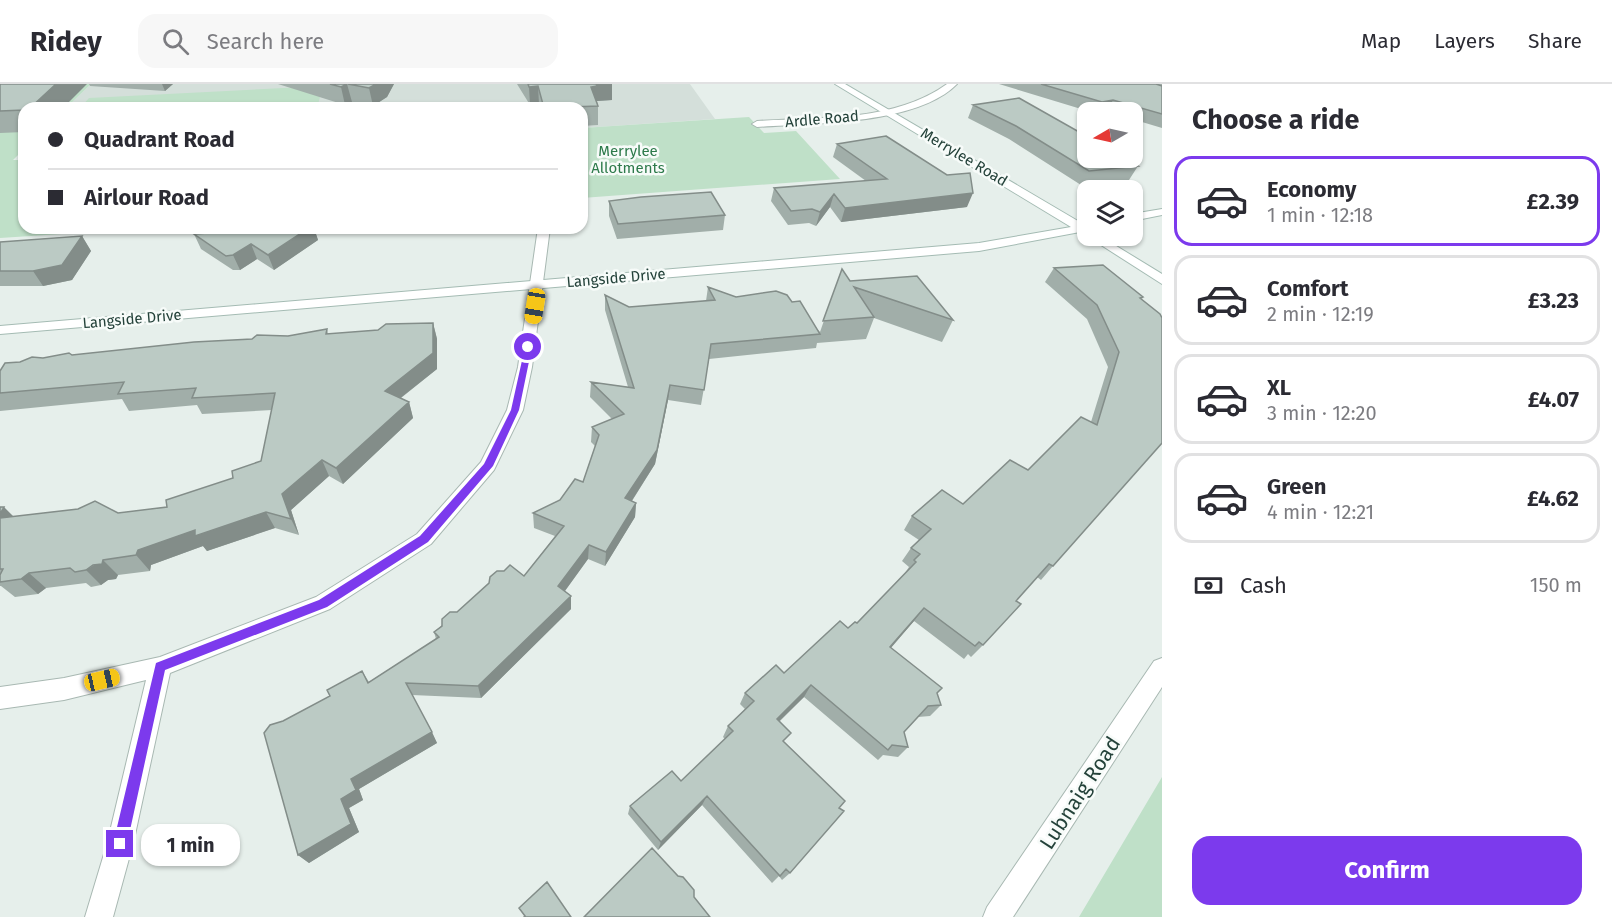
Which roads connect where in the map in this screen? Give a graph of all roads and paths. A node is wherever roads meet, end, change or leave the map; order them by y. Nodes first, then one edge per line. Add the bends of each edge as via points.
1 (839, 84) edge
2 (953, 84) edge
3 (886, 111) junction
4 (757, 124) dead end
5 (1162, 212) edge
6 (1143, 216) edge
7 (1077, 224) edge
8 (1077, 233) edge
9 (543, 234) edge
10 (1111, 246) edge
11 (1162, 280) edge
12 (538, 285) junction
13 (0, 330) edge
14 (160, 667) junction
15 (1162, 668) edge
16 (0, 698) edge
17 (99, 917) edge
18 (998, 917) edge

1 - 3 street, Merrylee Road
2 - 3 street, Ardle Road via 930,99
3 - 4 street, Ardle Road via 848,118
3 - 7 street, Merrylee Road
5 - 6 street
8 - 12 street, Langside Drive via 979,248
9 - 12 street
10 - 11 street, Merrylee Road
12 - 13 street, Langside Drive
12 - 14 street via 515,410 488,466 424,539 323,603
14 - 16 street via 64,689
14 - 17 street via 120,844
15 - 18 street, Lubnaig Road

